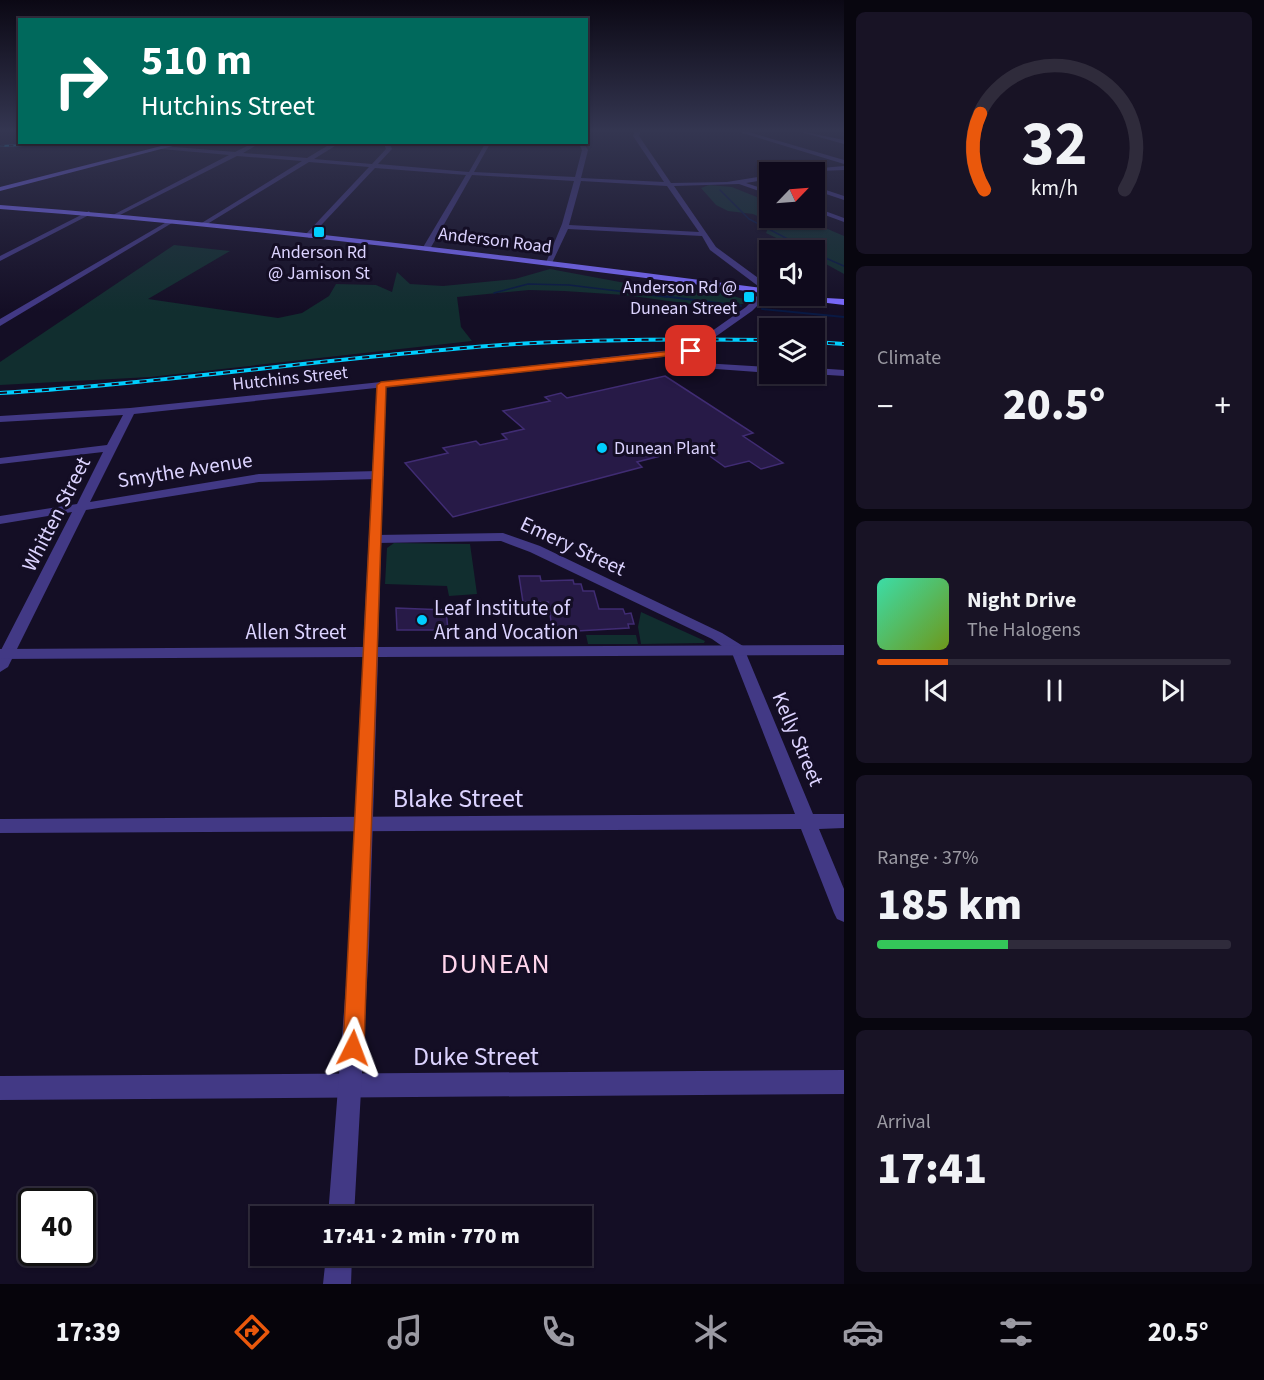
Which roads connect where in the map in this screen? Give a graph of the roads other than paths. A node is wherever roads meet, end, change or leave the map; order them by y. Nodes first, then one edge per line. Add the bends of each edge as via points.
1 (163, 191) edge
2 (258, 191) edge
3 (350, 191) edge
4 (460, 191) edge
5 (574, 191) edge
6 (674, 191) edge
7 (825, 192) edge
8 (844, 198) edge
9 (0, 207) edge
10 (89, 213) junction
11 (825, 213) edge
12 (114, 216) junction
13 (844, 220) edge
14 (170, 222) junction
15 (202, 225) junction
16 (564, 226) junction
17 (705, 234) junction
18 (309, 236) junction
19 (426, 249) junction
20 (0, 258) edge
21 (548, 263) junction
22 (759, 282) edge
23 (759, 291) edge
24 (759, 300) edge
25 (825, 300) edge
26 (844, 302) edge
27 (0, 323) edge
28 (691, 351) junction
29 (759, 369) edge
30 (825, 372) edge
31 (844, 373) edge
32 (381, 385) junction
33 (130, 411) junction
34 (0, 419) edge
35 (112, 448) junction
36 (0, 461) edge
37 (378, 475) junction
38 (82, 506) junction
39 (0, 520) edge
40 (376, 539) junction
41 (738, 650) junction
42 (844, 650) edge
43 (372, 653) junction
44 (2, 658) edge
45 (809, 821) junction
46 (844, 821) edge
47 (364, 824) junction
48 (0, 826) edge
49 (844, 913) edge
50 (844, 1082) edge
51 (351, 1086) junction
52 (0, 1088) edge
53 (342, 1206) edge
54 (338, 1266) edge
55 (337, 1284) edge

1 - 12 street
2 - 15 street
3 - 18 street
4 - 19 street
5 - 16 street
6 - 17 street
7 - 8 street
9 - 10 main road, Anderson Road
10 - 12 main road, Anderson Road
10 - 20 street
11 - 13 street
12 - 14 main road, Anderson Road
14 - 15 main road, Anderson Road
14 - 27 street
15 - 18 main road, Anderson Road
16 - 17 street
16 - 21 street
17 - 22 street via 713,248
18 - 19 main road, Anderson Road
19 - 21 main road, Anderson Road
21 - 23 main road, Anderson Road
24 - 28 street
25 - 26 main road
28 - 29 street via 678,364
28 - 32 street, Hutchins Street
30 - 31 street
32 - 33 street, Hutchins Street
32 - 37 street
33 - 34 street, Hutchins Street
33 - 35 street, Whitten Street
35 - 36 street
35 - 38 street, Whitten Street
37 - 38 street, Smythe Avenue via 259,478
37 - 40 street
38 - 39 street, Smythe Avenue
38 - 44 street, Whitten Street
40 - 41 street, Emery Street via 503,537 717,636
40 - 43 street
41 - 42 street, Allen Street
41 - 43 street, Allen Street
41 - 45 street, Kelly Street
43 - 44 street, Allen Street
43 - 47 street
45 - 46 street, Blake Street
45 - 47 street, Blake Street
45 - 49 street, Kelly Street
47 - 48 street, Blake Street
47 - 51 street
50 - 51 street, Duke Street
51 - 52 street, Duke Street
51 - 53 street
54 - 55 street

